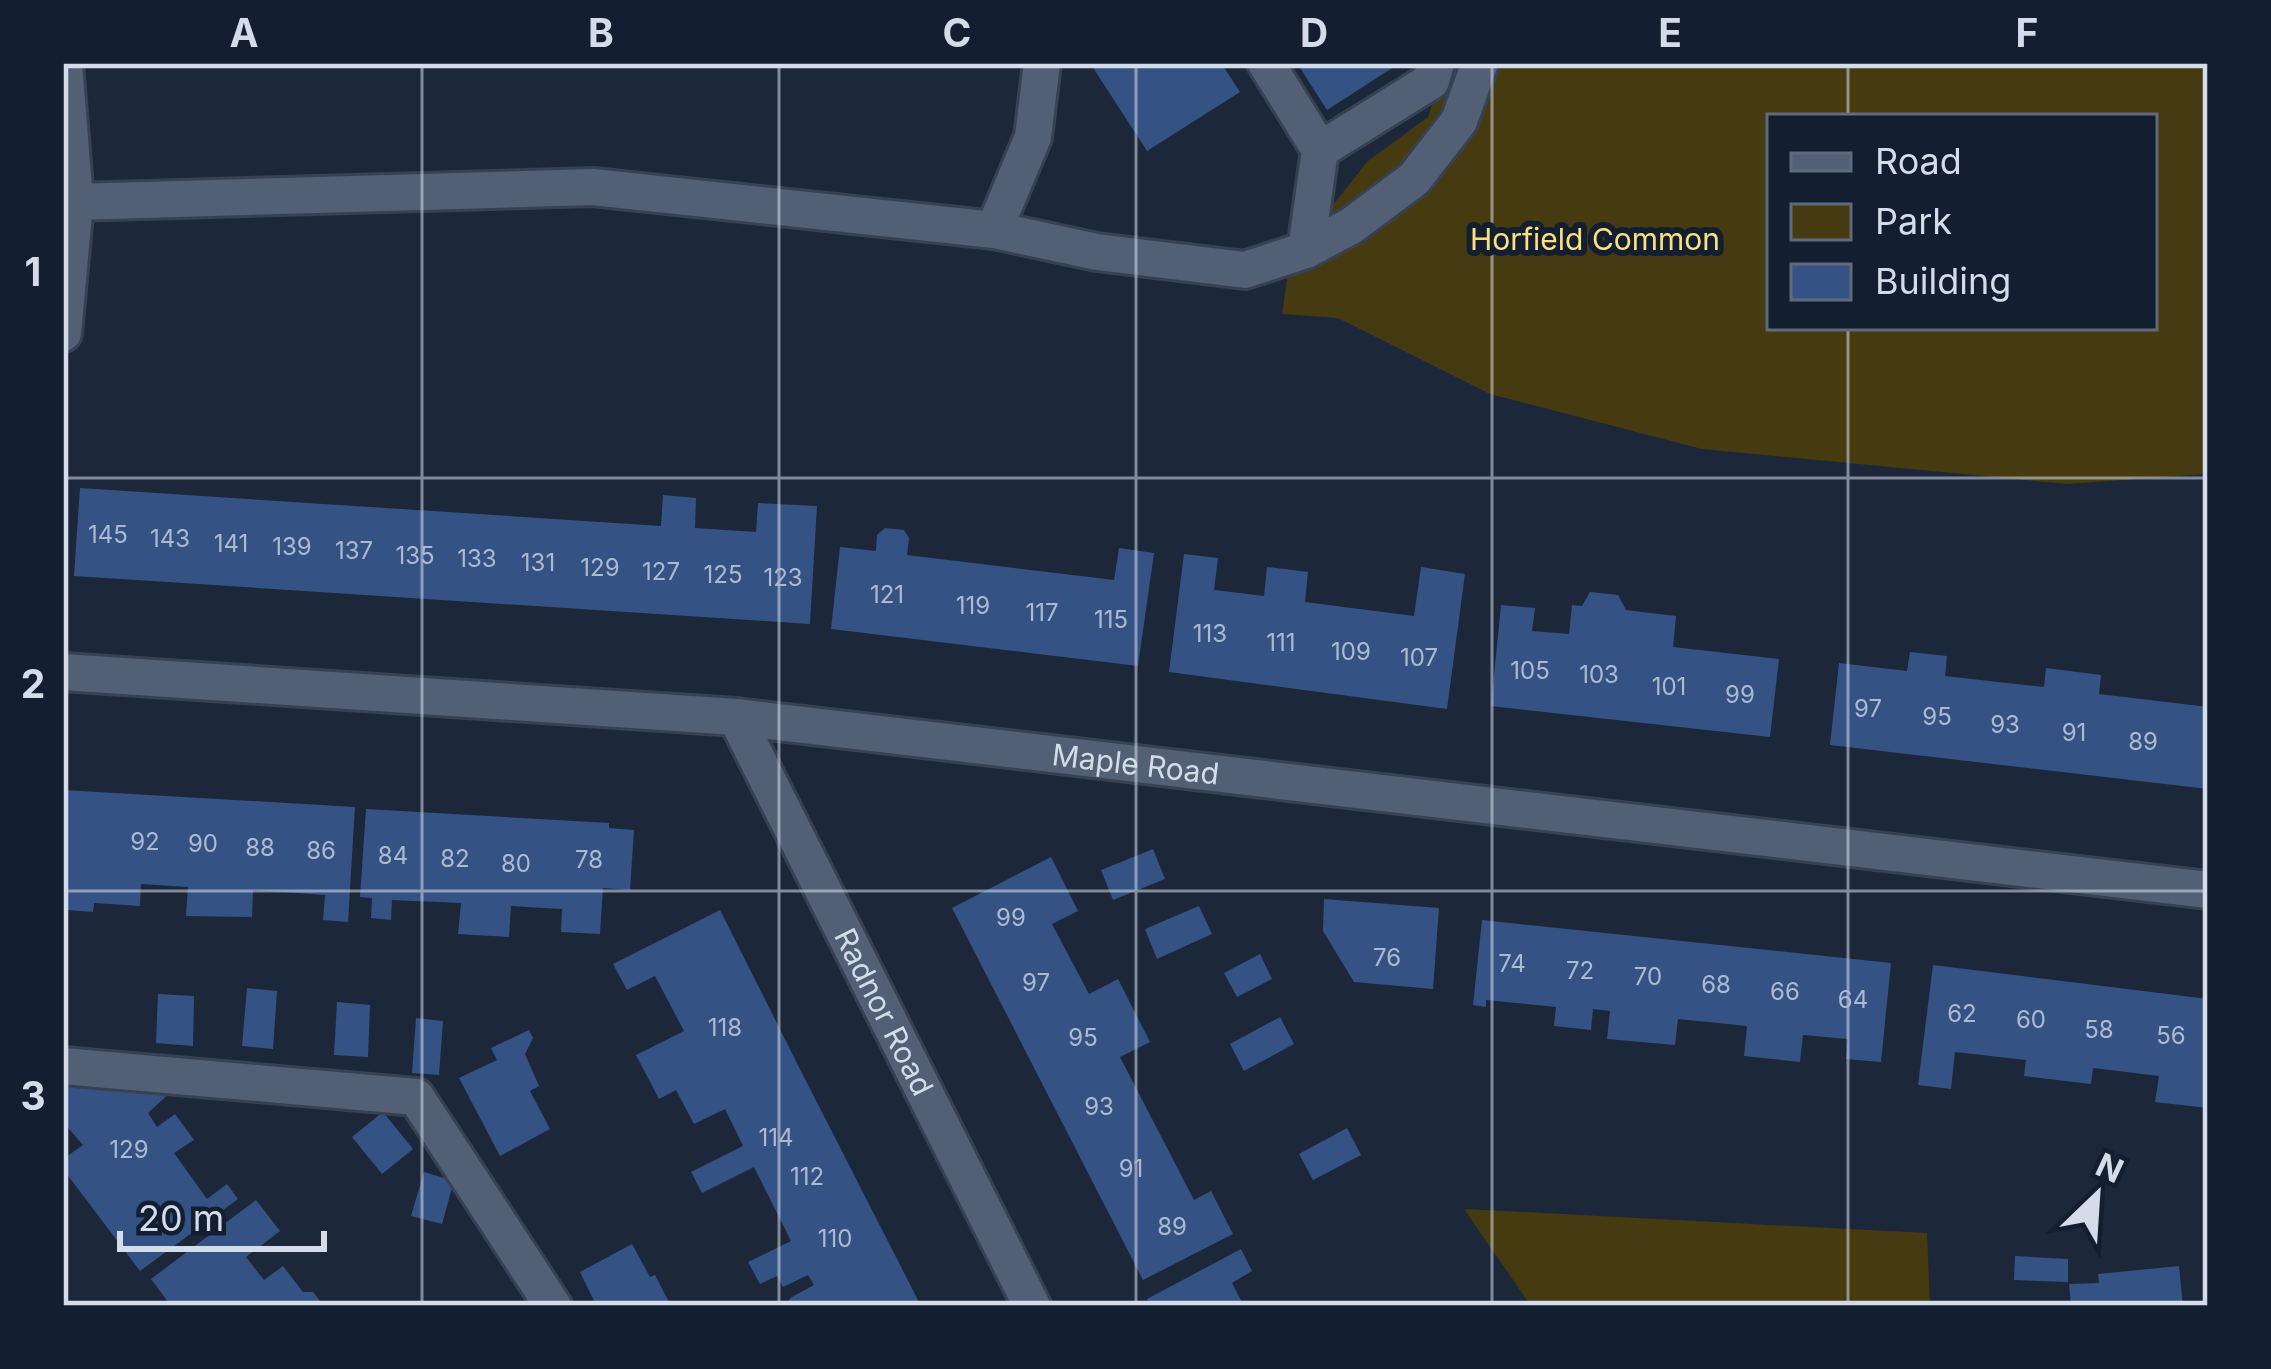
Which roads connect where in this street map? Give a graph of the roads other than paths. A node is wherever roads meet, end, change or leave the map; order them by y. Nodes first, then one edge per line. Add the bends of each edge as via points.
1 (64, 63) edge
2 (1042, 63) edge
3 (1266, 63) edge
4 (1436, 63) edge
5 (1480, 63) edge
6 (1320, 149) junction
7 (75, 202) junction
8 (994, 230) junction
9 (1306, 250) junction
10 (63, 333) edge
11 (63, 672) edge
12 (736, 717) junction
13 (2208, 890) edge
14 (63, 1066) edge
15 (553, 1306) edge
16 (1032, 1306) edge

1 - 7 street
2 - 8 street via 1033,137
3 - 6 street
4 - 6 street via 1431,81
5 - 9 street via 1459,121 1414,179
6 - 9 street
7 - 8 street via 593,187
7 - 10 street
8 - 9 street via 1245,270
11 - 12 street, Maple Road
12 - 13 street, Maple Road
12 - 16 street, Radnor Road
14 - 15 street via 416,1097

